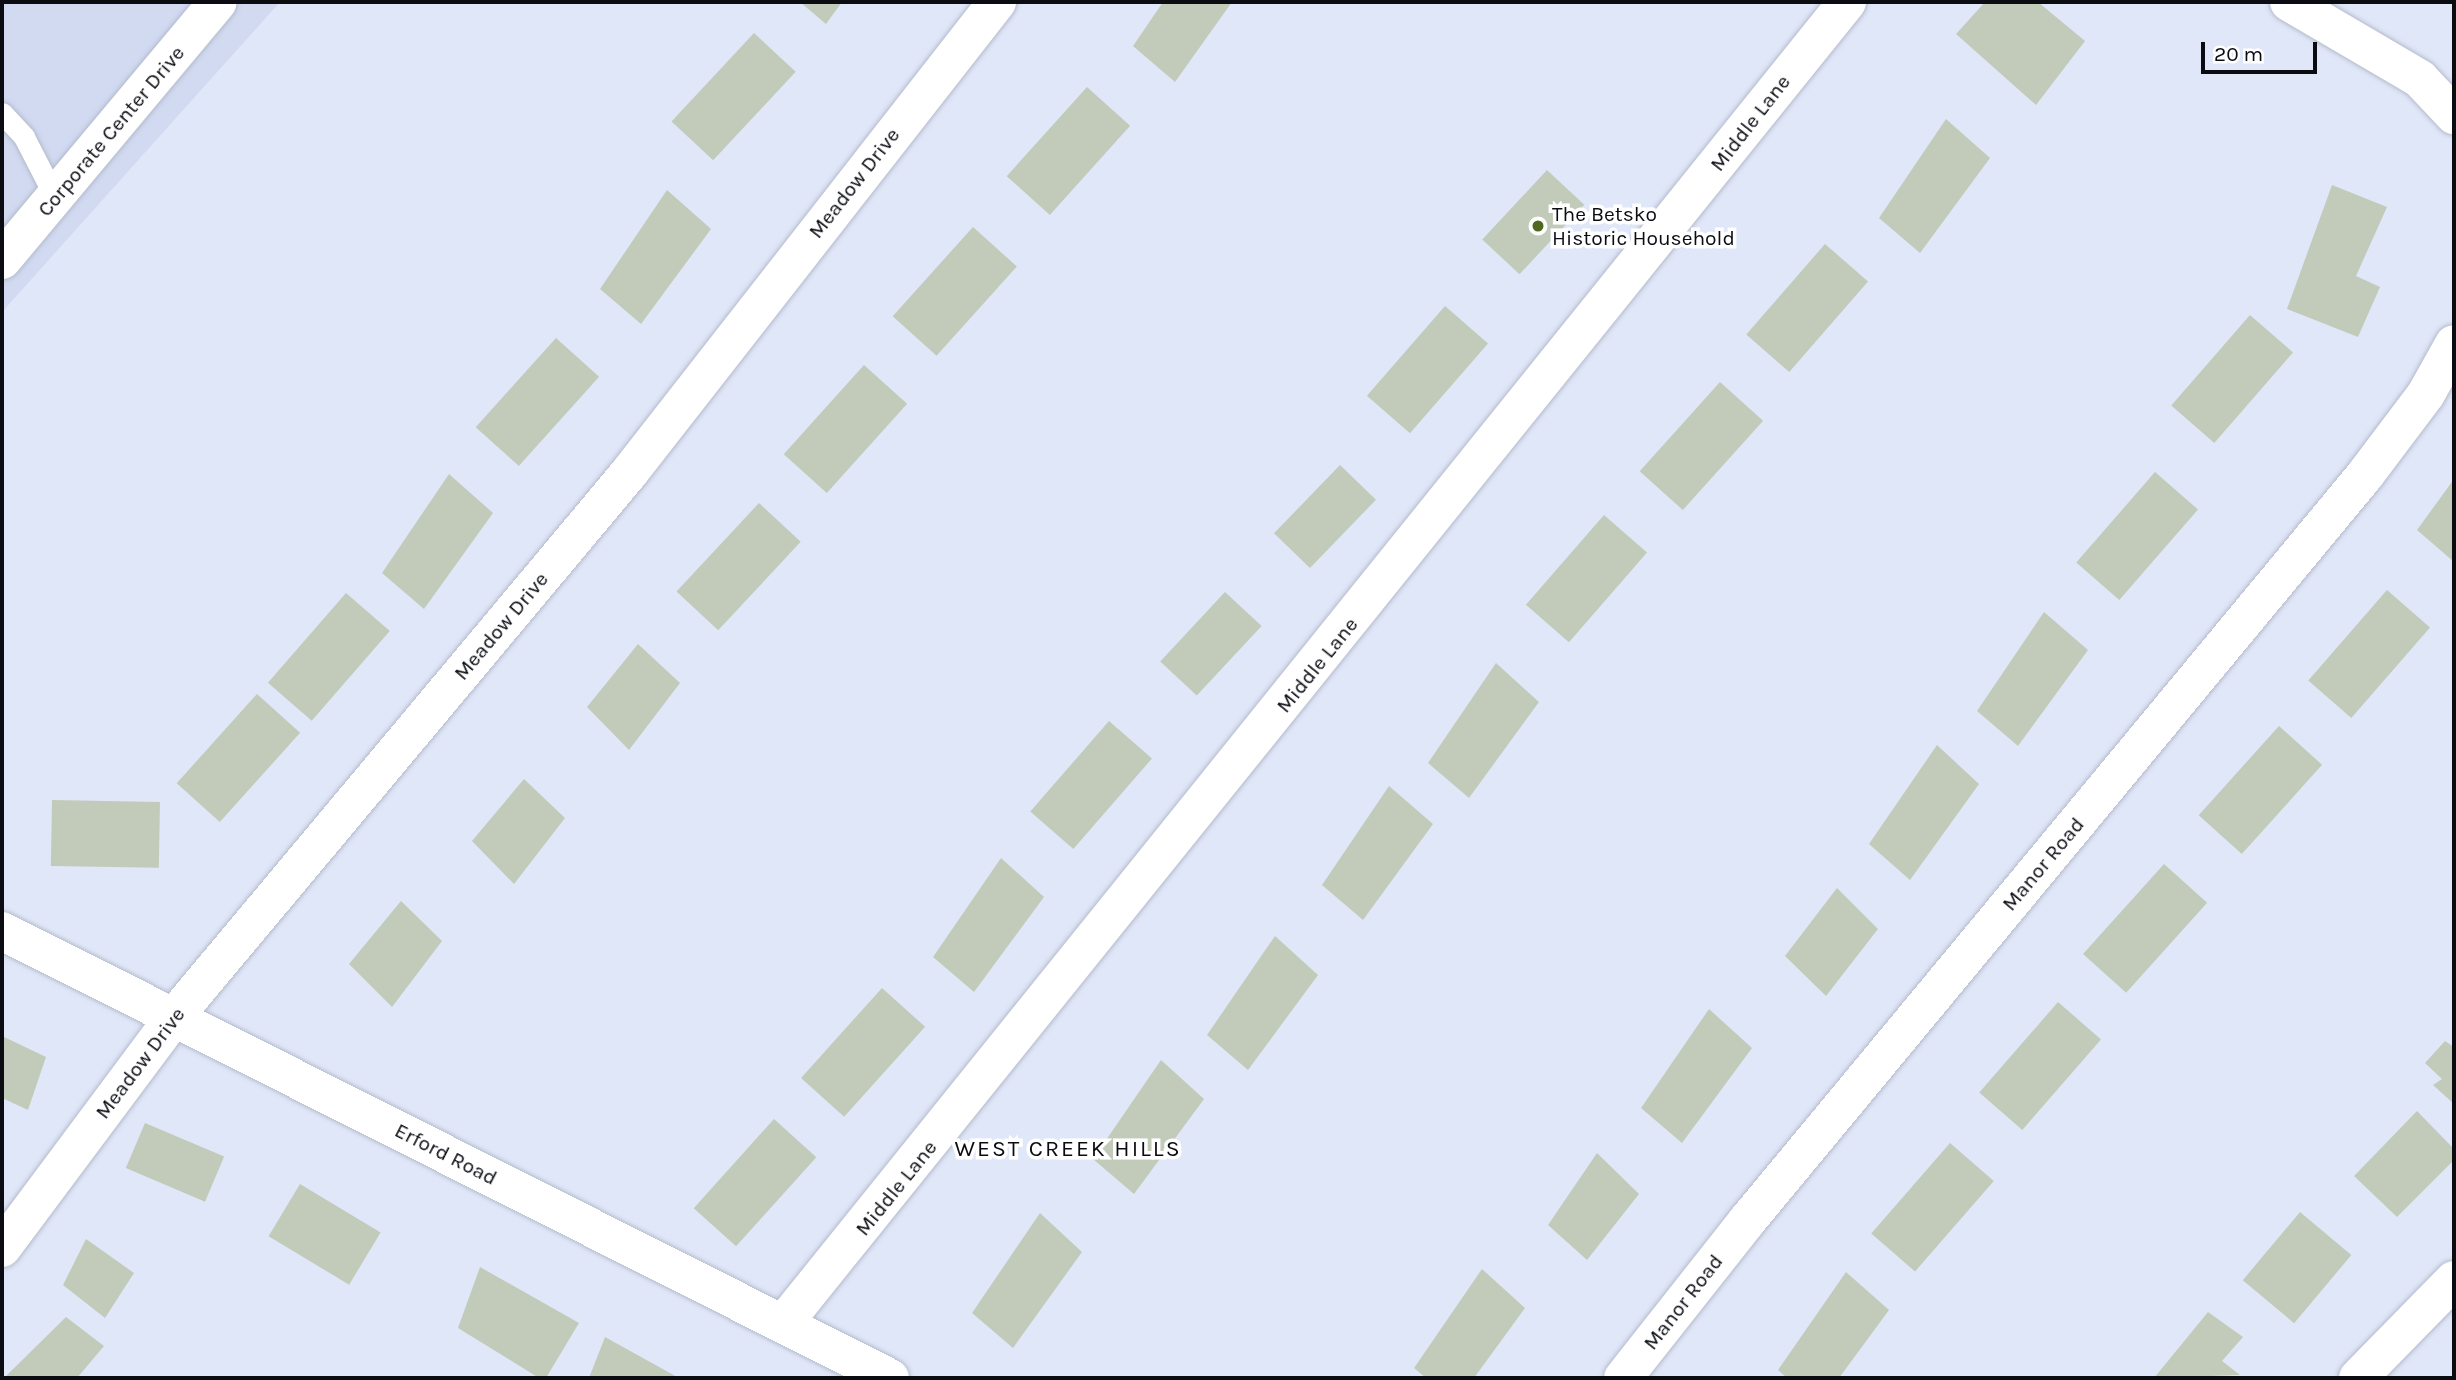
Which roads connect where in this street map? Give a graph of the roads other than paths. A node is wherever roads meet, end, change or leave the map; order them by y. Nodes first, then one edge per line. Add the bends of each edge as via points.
1 (218, 2) edge
2 (997, 2) edge
3 (1847, 2) edge
4 (2289, 2) edge
5 (2, 113) edge
6 (2454, 115) edge
7 (56, 199) junction
8 (2, 260) edge
9 (2454, 344) edge
10 (2, 931) edge
11 (174, 1017) junction
12 (2, 1248) edge
13 (2454, 1280) edge
14 (783, 1324) junction
15 (890, 1378) edge
16 (1623, 1378) edge
17 (2358, 1378) edge

1 - 7 street, Corporate Center Drive
2 - 11 street, Meadow Drive via 629,473
3 - 14 street, Middle Lane
4 - 6 street via 2420,79
5 - 7 lane via 24,137
7 - 8 street, Corporate Center Drive
9 - 16 street, Manor Road via 2426,394 2365,474 1756,1210
10 - 11 street, Erford Road
11 - 12 street, Meadow Drive
11 - 14 street, Erford Road
13 - 17 street
14 - 15 street, Erford Road

